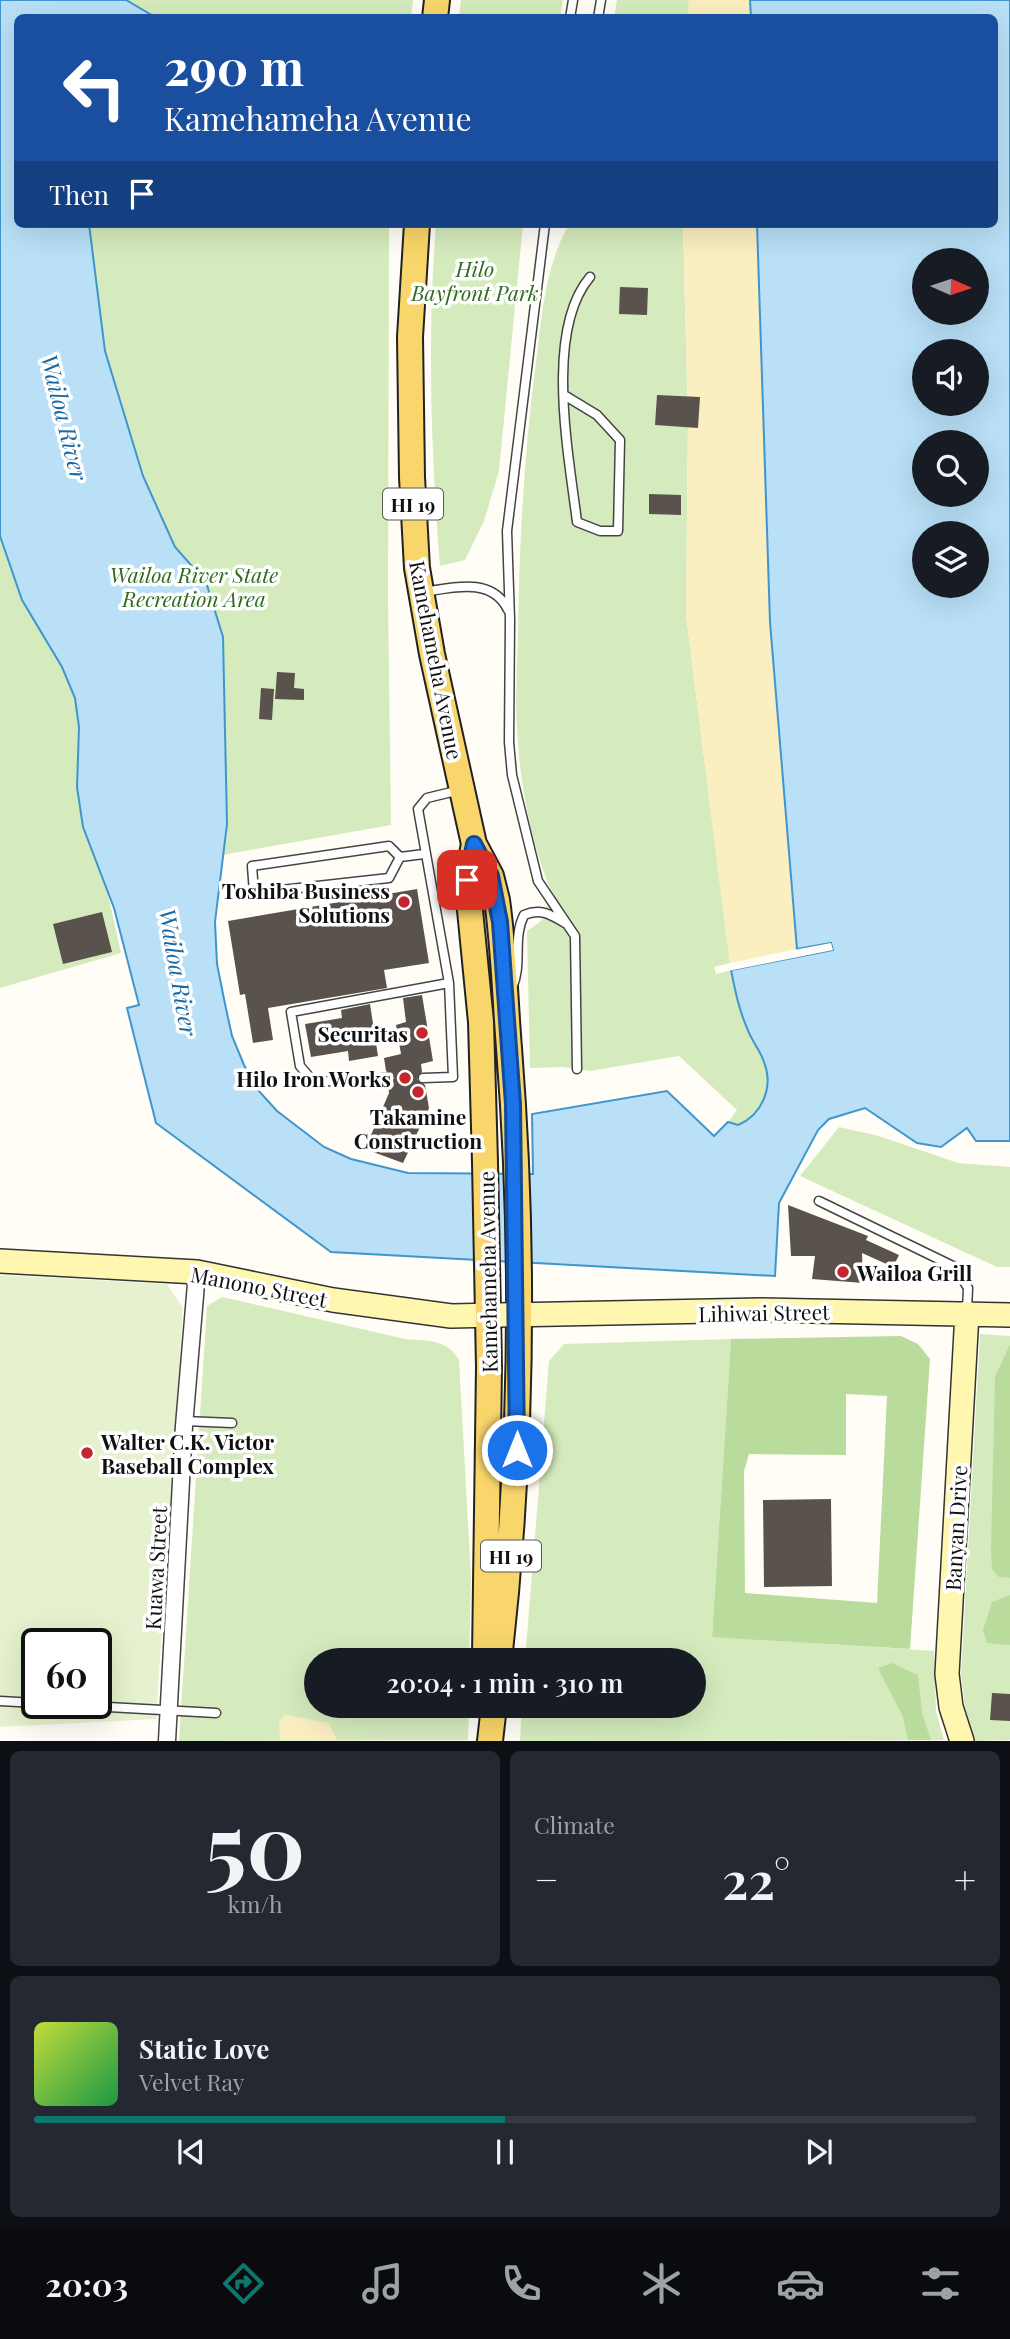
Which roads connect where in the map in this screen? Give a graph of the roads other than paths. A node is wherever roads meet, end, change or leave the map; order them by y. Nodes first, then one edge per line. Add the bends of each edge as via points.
1 (417, 228) edge
2 (545, 228) edge
3 (590, 277) dead end
4 (564, 395) junction
5 (421, 593) junction
6 (510, 620) junction
7 (463, 789) junction
8 (474, 844) junction
9 (424, 854) junction
10 (400, 857) junction
11 (569, 925) junction
12 (449, 984) junction
13 (505, 1003) junction
14 (577, 1069) dead end
15 (423, 1078) dead end
16 (387, 1079) dead end
17 (820, 1201) dead end
18 (0, 1261) edge
19 (197, 1272) junction
20 (967, 1313) junction
21 (1010, 1315) edge
22 (518, 1316) junction
23 (487, 1317) junction
24 (184, 1421) junction
25 (232, 1423) dead end
26 (485, 1648) edge
27 (500, 1648) edge
28 (0, 1701) edge
29 (169, 1711) junction
30 (216, 1713) dead end
31 (485, 1718) edge
32 (493, 1718) edge
33 (167, 1741) edge
34 (484, 1741) edge
35 (490, 1741) edge
36 (962, 1741) edge

1 - 5 main road, Kamehameha Avenue / HI 19 via 410,337 411,450
2 - 6 lane via 507,531
3 - 4 lane via 578,291 564,348
4 - 4 lane via 577,522 600,531 618,531 620,440 597,415
5 - 6 lane via 468,586 485,589 503,600
5 - 7 main road, Kamehameha Avenue / HI 19
6 - 11 lane via 512,775 538,881
7 - 8 main road, Kamehameha Avenue / HI 19
7 - 9 lane via 421,802 417,816
8 - 13 main road, Kamehameha Avenue / HI 19 via 491,876 497,901
8 - 23 main road, Kamehameha Avenue / HI 19 via 467,880 480,1004
9 - 10 lane
9 - 12 lane
10 - 10 lane via 389,846 252,866 254,893 389,878
11 - 13 lane via 547,913 524,915 517,930 517,977
11 - 14 lane via 575,936
12 - 15 lane via 453,1077
12 - 16 lane via 291,1012 300,1066 314,1082
13 - 22 main road, Kamehameha Avenue / HI 19 via 516,1163
17 - 20 lane via 955,1267 968,1289
18 - 19 street, Manono Street
19 - 23 street, Manono Street via 382,1308
19 - 24 street, Kuawa Street
20 - 21 street, Lihiwai Street
20 - 22 street, Lihiwai Street via 761,1310
20 - 36 street, Banyan Drive via 947,1674
22 - 23 street, Manono Street
22 - 27 main road, Kamehameha Avenue / HI 19 via 515,1502
23 - 26 main road, Kamehameha Avenue / HI 19
24 - 25 lane
24 - 29 street, Kuawa Street
28 - 29 lane
29 - 30 lane
29 - 33 street, Kuawa Street
31 - 34 main road
32 - 35 main road

